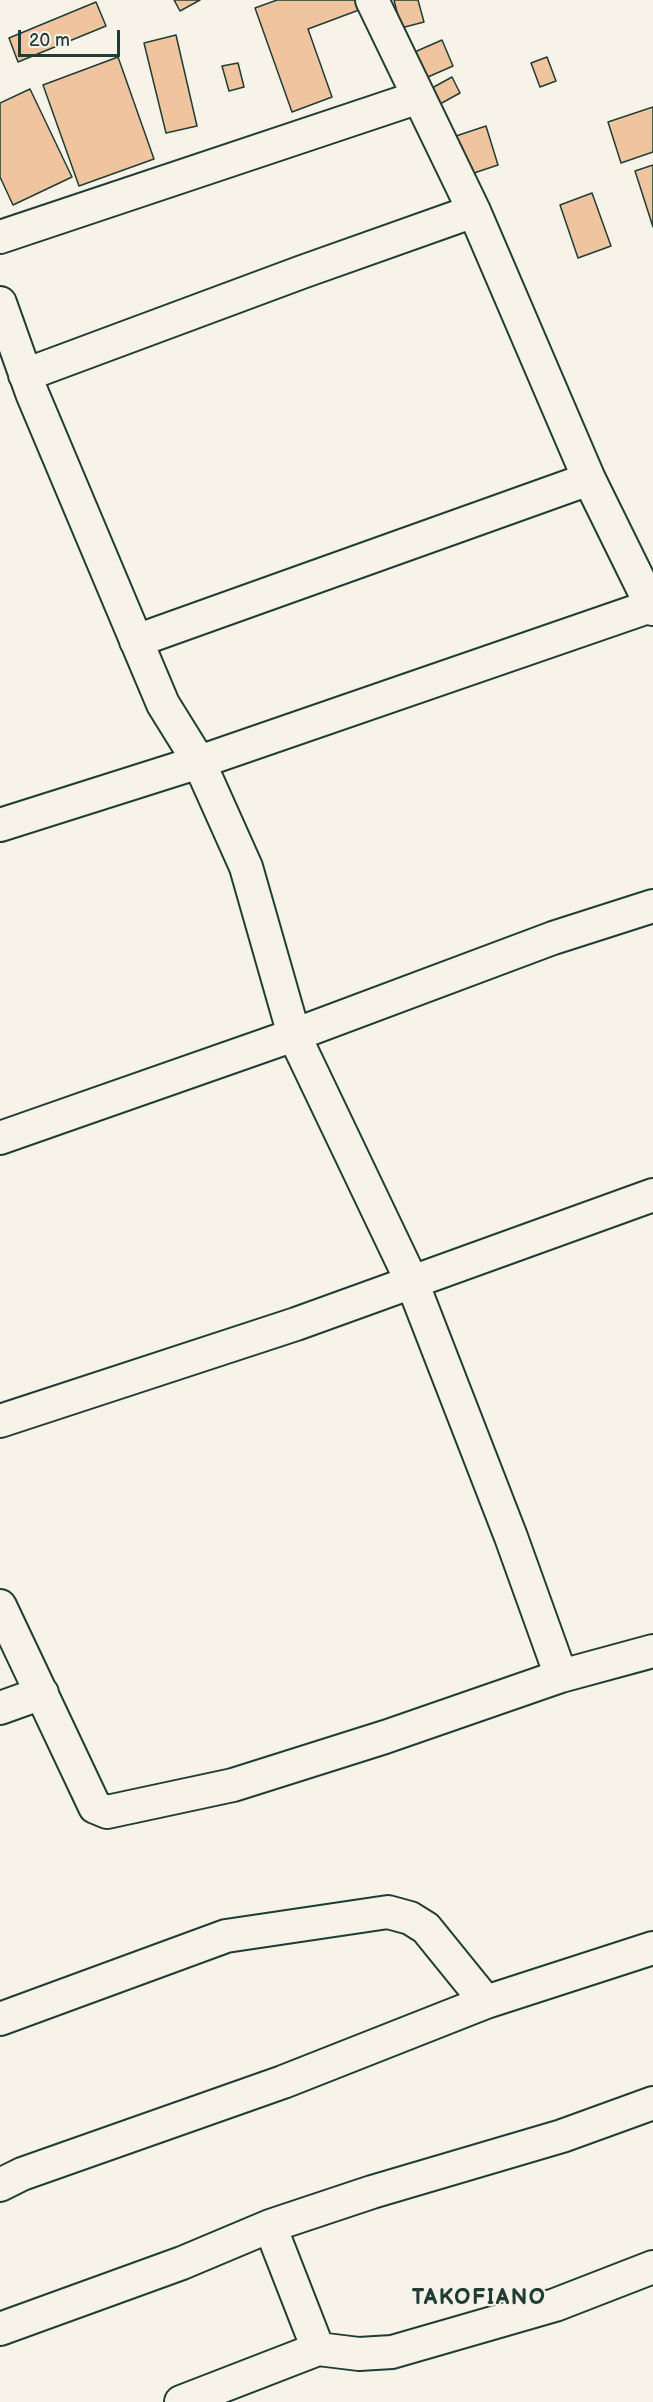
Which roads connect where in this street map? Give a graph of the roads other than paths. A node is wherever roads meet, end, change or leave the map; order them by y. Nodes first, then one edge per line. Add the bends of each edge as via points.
1 (372, 0) edge
2 (419, 97) junction
3 (474, 211) junction
4 (0, 237) edge
5 (0, 303) edge
6 (25, 375) junction
7 (589, 479) junction
8 (652, 608) edge
9 (136, 640) junction
10 (199, 762) junction
11 (0, 825) edge
12 (653, 906) edge
13 (294, 1035) junction
14 (0, 1138) edge
15 (653, 1195) edge
16 (412, 1282) junction
17 (0, 1421) edge
18 (0, 1606) edge
19 (653, 1651) edge
20 (561, 1676) junction
21 (42, 1693) junction
22 (0, 1708) edge
23 (653, 1948) edge
24 (486, 2002) junction
25 (0, 2019) edge
26 (653, 2103) edge
27 (0, 2185) edge
28 (270, 2226) junction
29 (653, 2267) edge
30 (0, 2329) edge
31 (318, 2349) junction
32 (181, 2402) edge

1 - 2 street
2 - 3 street
2 - 4 street
3 - 6 street
3 - 7 street
5 - 6 street
6 - 9 street
7 - 8 street
7 - 9 street
8 - 10 street
9 - 10 street via 164,704
10 - 11 street
10 - 13 street via 246,867
12 - 13 street via 554,938
13 - 14 street
13 - 16 street
15 - 16 street
16 - 17 street
16 - 20 street
18 - 21 street
19 - 20 street
20 - 21 street via 233,1785 107,1812 95,1807
21 - 22 street
23 - 24 street
24 - 25 street via 426,1928 410,1918 388,1912 226,1936
24 - 27 street via 283,2082
26 - 28 street via 562,2136
28 - 30 street via 182,2263
28 - 31 street
29 - 31 street via 555,2305 392,2352 359,2354
31 - 32 street

